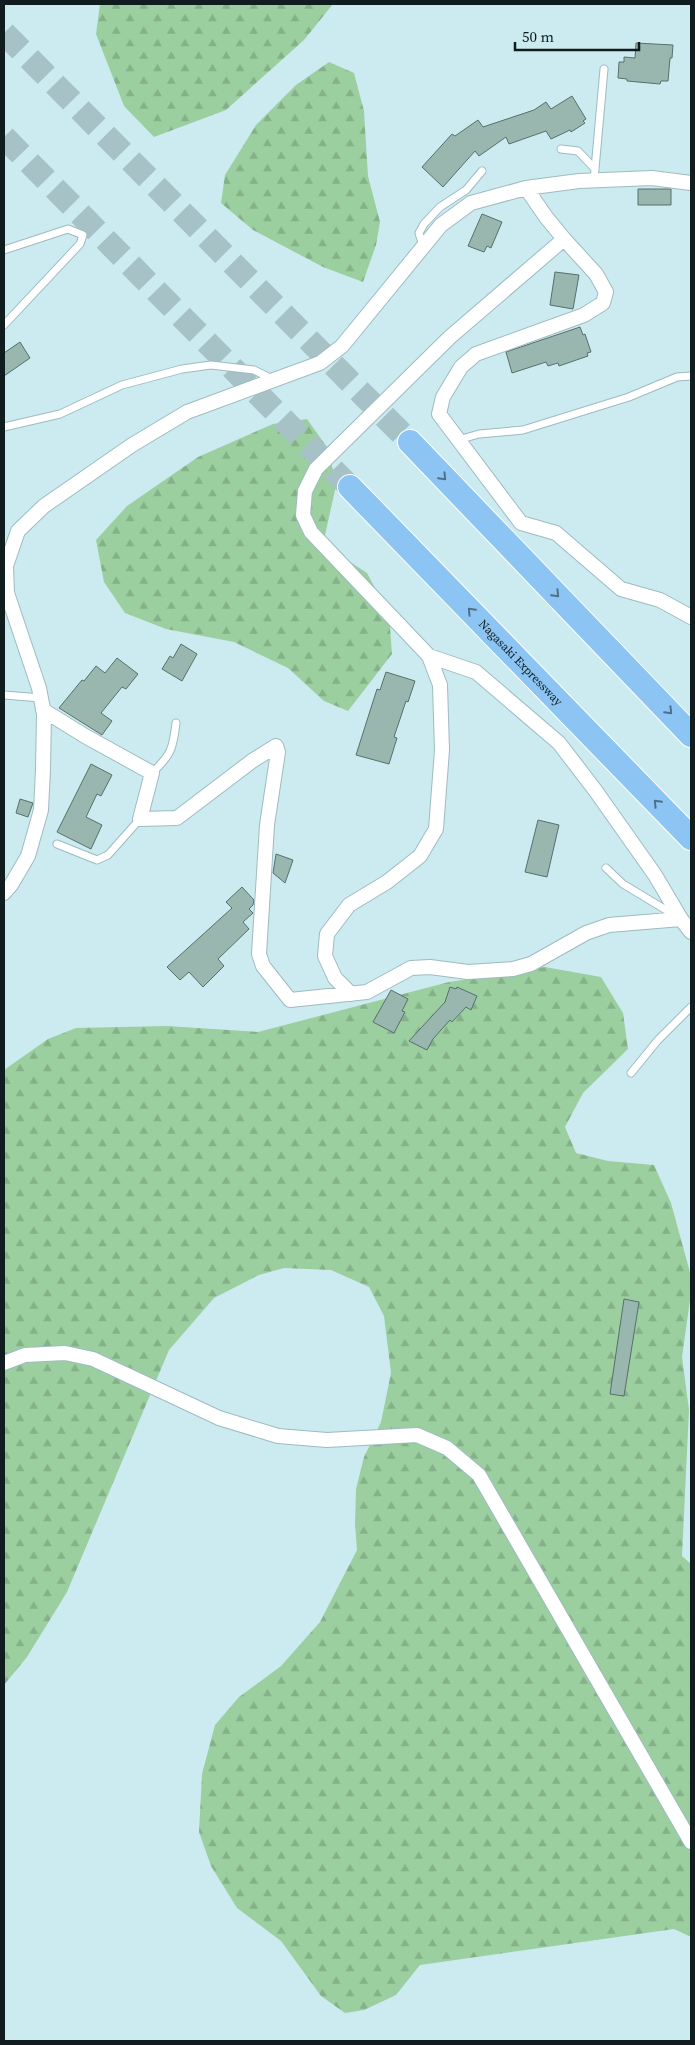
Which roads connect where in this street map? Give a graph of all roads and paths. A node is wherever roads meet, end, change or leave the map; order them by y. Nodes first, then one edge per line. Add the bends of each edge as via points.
1 (604, 69) dead end
2 (561, 149) dead end
3 (482, 171) dead end
4 (594, 174) junction
5 (691, 183) edge
6 (526, 188) junction
7 (564, 239) junction
8 (423, 247) junction
9 (4, 250) edge
10 (4, 325) edge
11 (691, 376) edge
12 (275, 380) junction
13 (4, 427) edge
14 (458, 440) junction
15 (410, 442) tunnel mouth
16 (350, 488) tunnel mouth
17 (691, 617) edge
18 (429, 656) junction
19 (4, 695) edge
20 (42, 704) junction
21 (176, 723) dead end
22 (691, 735) edge
23 (152, 773) junction
24 (140, 819) junction
25 (691, 838) edge
26 (57, 844) dead end
27 (606, 868) dead end
28 (4, 893) edge
29 (681, 919) junction
30 (691, 932) edge
31 (351, 994) junction
32 (691, 1007) edge
33 (630, 1073) dead end
34 (4, 1363) edge
35 (691, 1842) edge

1 - 4 lane
2 - 4 lane via 578,151
3 - 8 lane via 466,190 440,207 424,224 419,233
4 - 5 street
4 - 6 street
6 - 7 street
6 - 8 street via 471,204 441,224
7 - 14 street via 596,274 606,292 603,303 584,314 476,354 461,367 443,397 439,414
7 - 18 street via 450,336 316,469 305,491 303,515 311,532
8 - 12 street via 342,346 320,363
9 - 10 lane via 68,229 84,235 80,244
11 - 14 lane via 677,377 629,397 523,430 479,434
12 - 13 lane via 254,370 211,365 182,369 122,385 60,414
12 - 20 street via 186,412 44,506 18,531 6,566 8,593
14 - 17 street via 521,523 556,533 621,589 660,600
15 -> 22 highway
25 -> 16 highway, Nagasaki Expressway
18 - 29 street via 476,672 559,742 655,875
18 - 31 street via 440,685 442,750 436,829 420,856 387,882 349,905 327,934 324,956 336,978
19 - 20 lane
20 - 23 street via 85,736
20 - 28 street via 41,810 28,856
21 - 23 lane via 168,758
23 - 24 street
24 - 26 lane via 108,855 97,860
24 - 31 street via 177,818 252,760 276,746 278,752 267,825 259,954 264,966 290,1000
27 - 29 lane via 623,884
29 - 30 street
29 - 31 street via 609,925 586,933 531,964 514,969 468,972 411,968 367,992
32 - 33 lane
34 - 35 street via 25,1355 65,1353 93,1359 219,1418 278,1436 328,1440 417,1435 447,1448 478,1475

